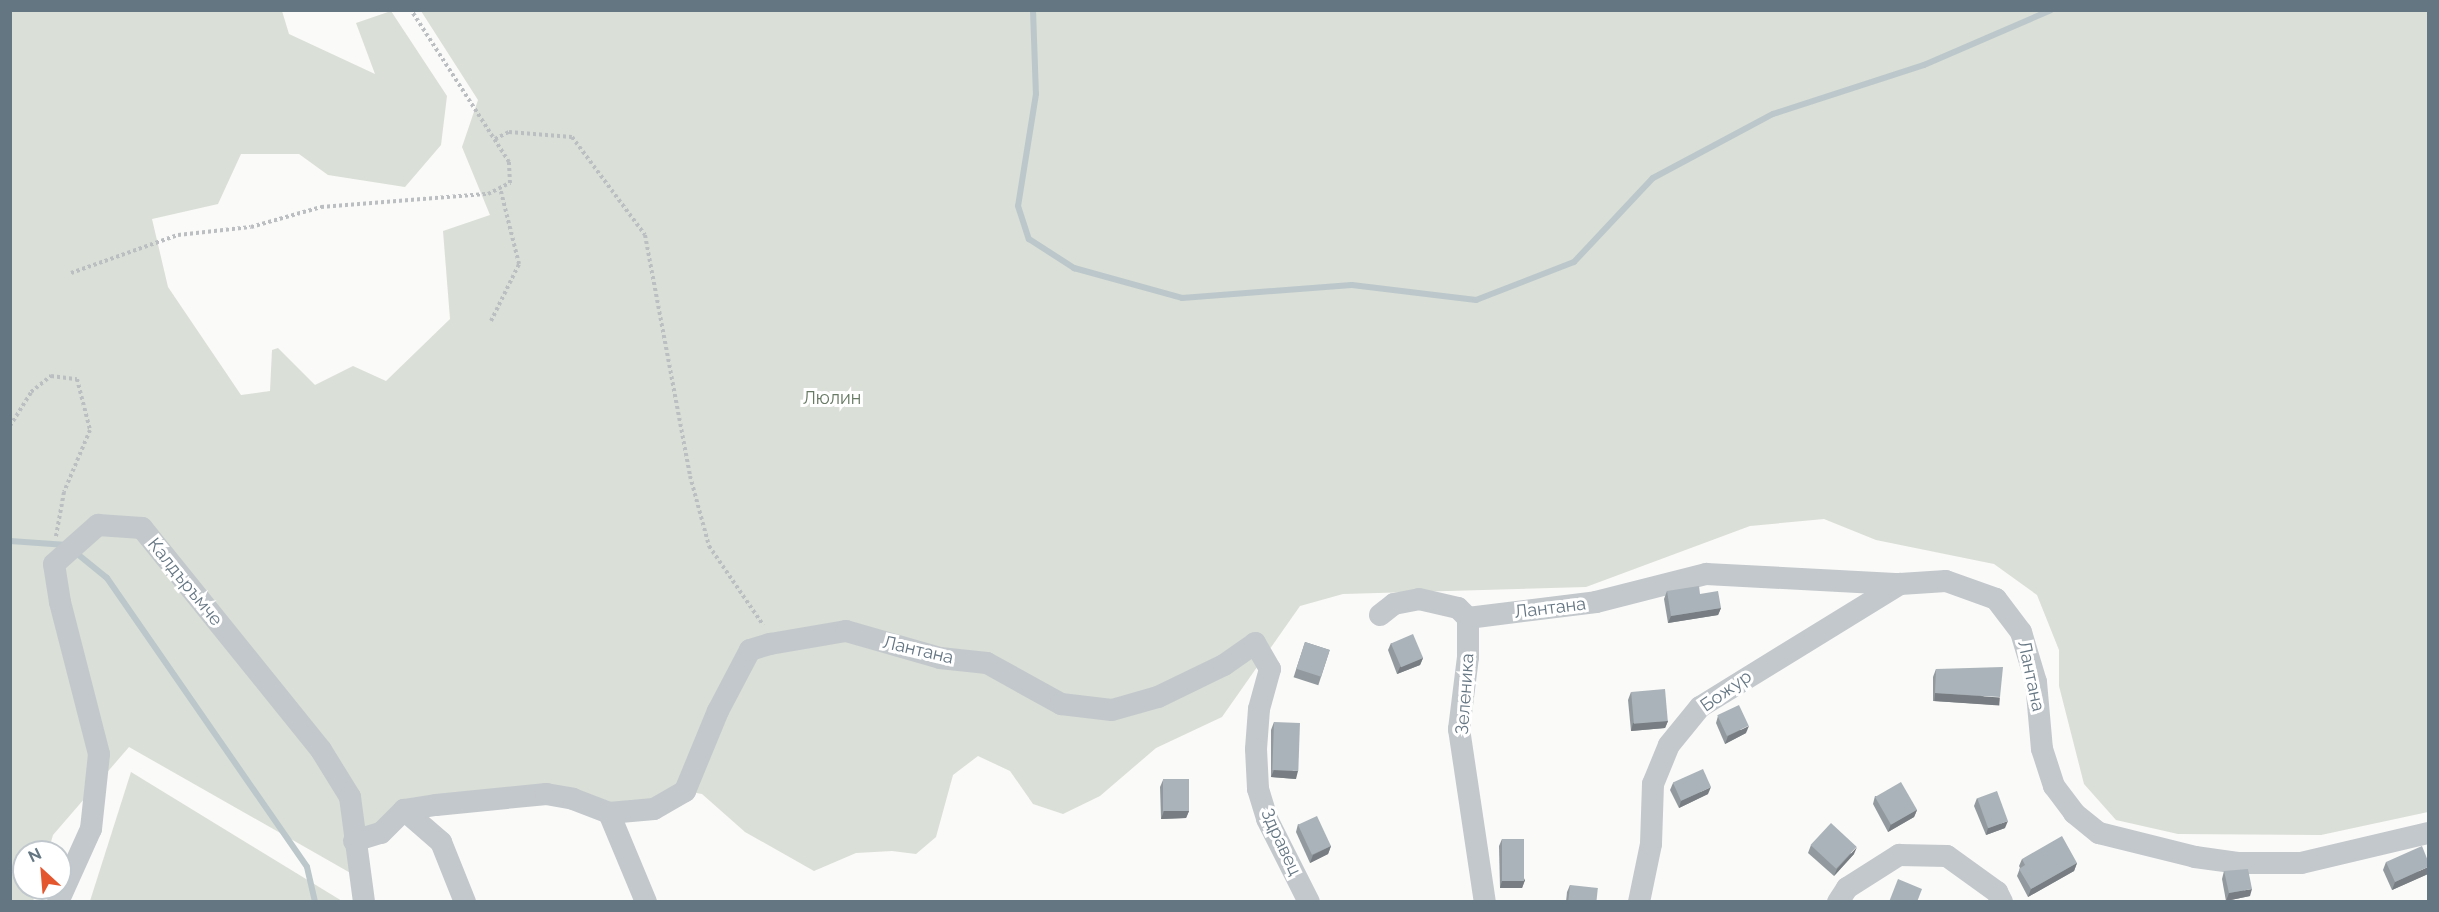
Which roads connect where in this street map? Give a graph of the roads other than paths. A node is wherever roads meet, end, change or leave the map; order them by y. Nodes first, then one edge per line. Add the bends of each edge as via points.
1 (1900, 584) junction
2 (1380, 615) dead end
3 (1468, 618) junction
4 (769, 634) road end
5 (1255, 643) joint
6 (750, 650) junction
7 (404, 810) junction
8 (609, 813) junction
9 (2428, 833) edge
10 (354, 841) junction
11 (58, 902) edge
12 (364, 902) edge
13 (465, 902) edge
14 (646, 902) edge
15 (1309, 902) edge
16 (1485, 902) edge
17 (1639, 902) edge
18 (1838, 902) edge
19 (2002, 902) edge

1 - 3 street, Лантана via 1864,579 1809,581 1707,574 1596,602
1 - 9 street, Лантана via 1946,581 1996,599 2021,632 2036,682 2042,749 2054,786 2074,813 2099,833 2195,857 2238,863 2301,863
1 - 17 street, Божур via 1700,707 1669,745 1653,784 1651,844
2 - 3 street via 1394,604 1419,598 1458,608
3 - 16 street, Зеленика via 1468,657 1459,729
4 - 6 street
5 - 6 street, Лантана via 1224,665 1158,697 1112,710 1061,704 987,663 940,658 846,631
5 - 15 street, Здравец via 1270,669 1258,719 1258,789 1267,819
6 - 8 street via 718,711 685,791 654,809
7 - 8 street via 546,794 573,799
7 - 10 street via 381,833
7 - 13 street via 441,842
8 - 14 street
10 - 11 street, Калдъръмче via 350,796 321,750 142,528 98,525 58,561 60,602 99,754 91,829
10 - 12 street, Калдъръмче
18 - 19 street via 1846,888 1899,855 1947,856 1997,892

